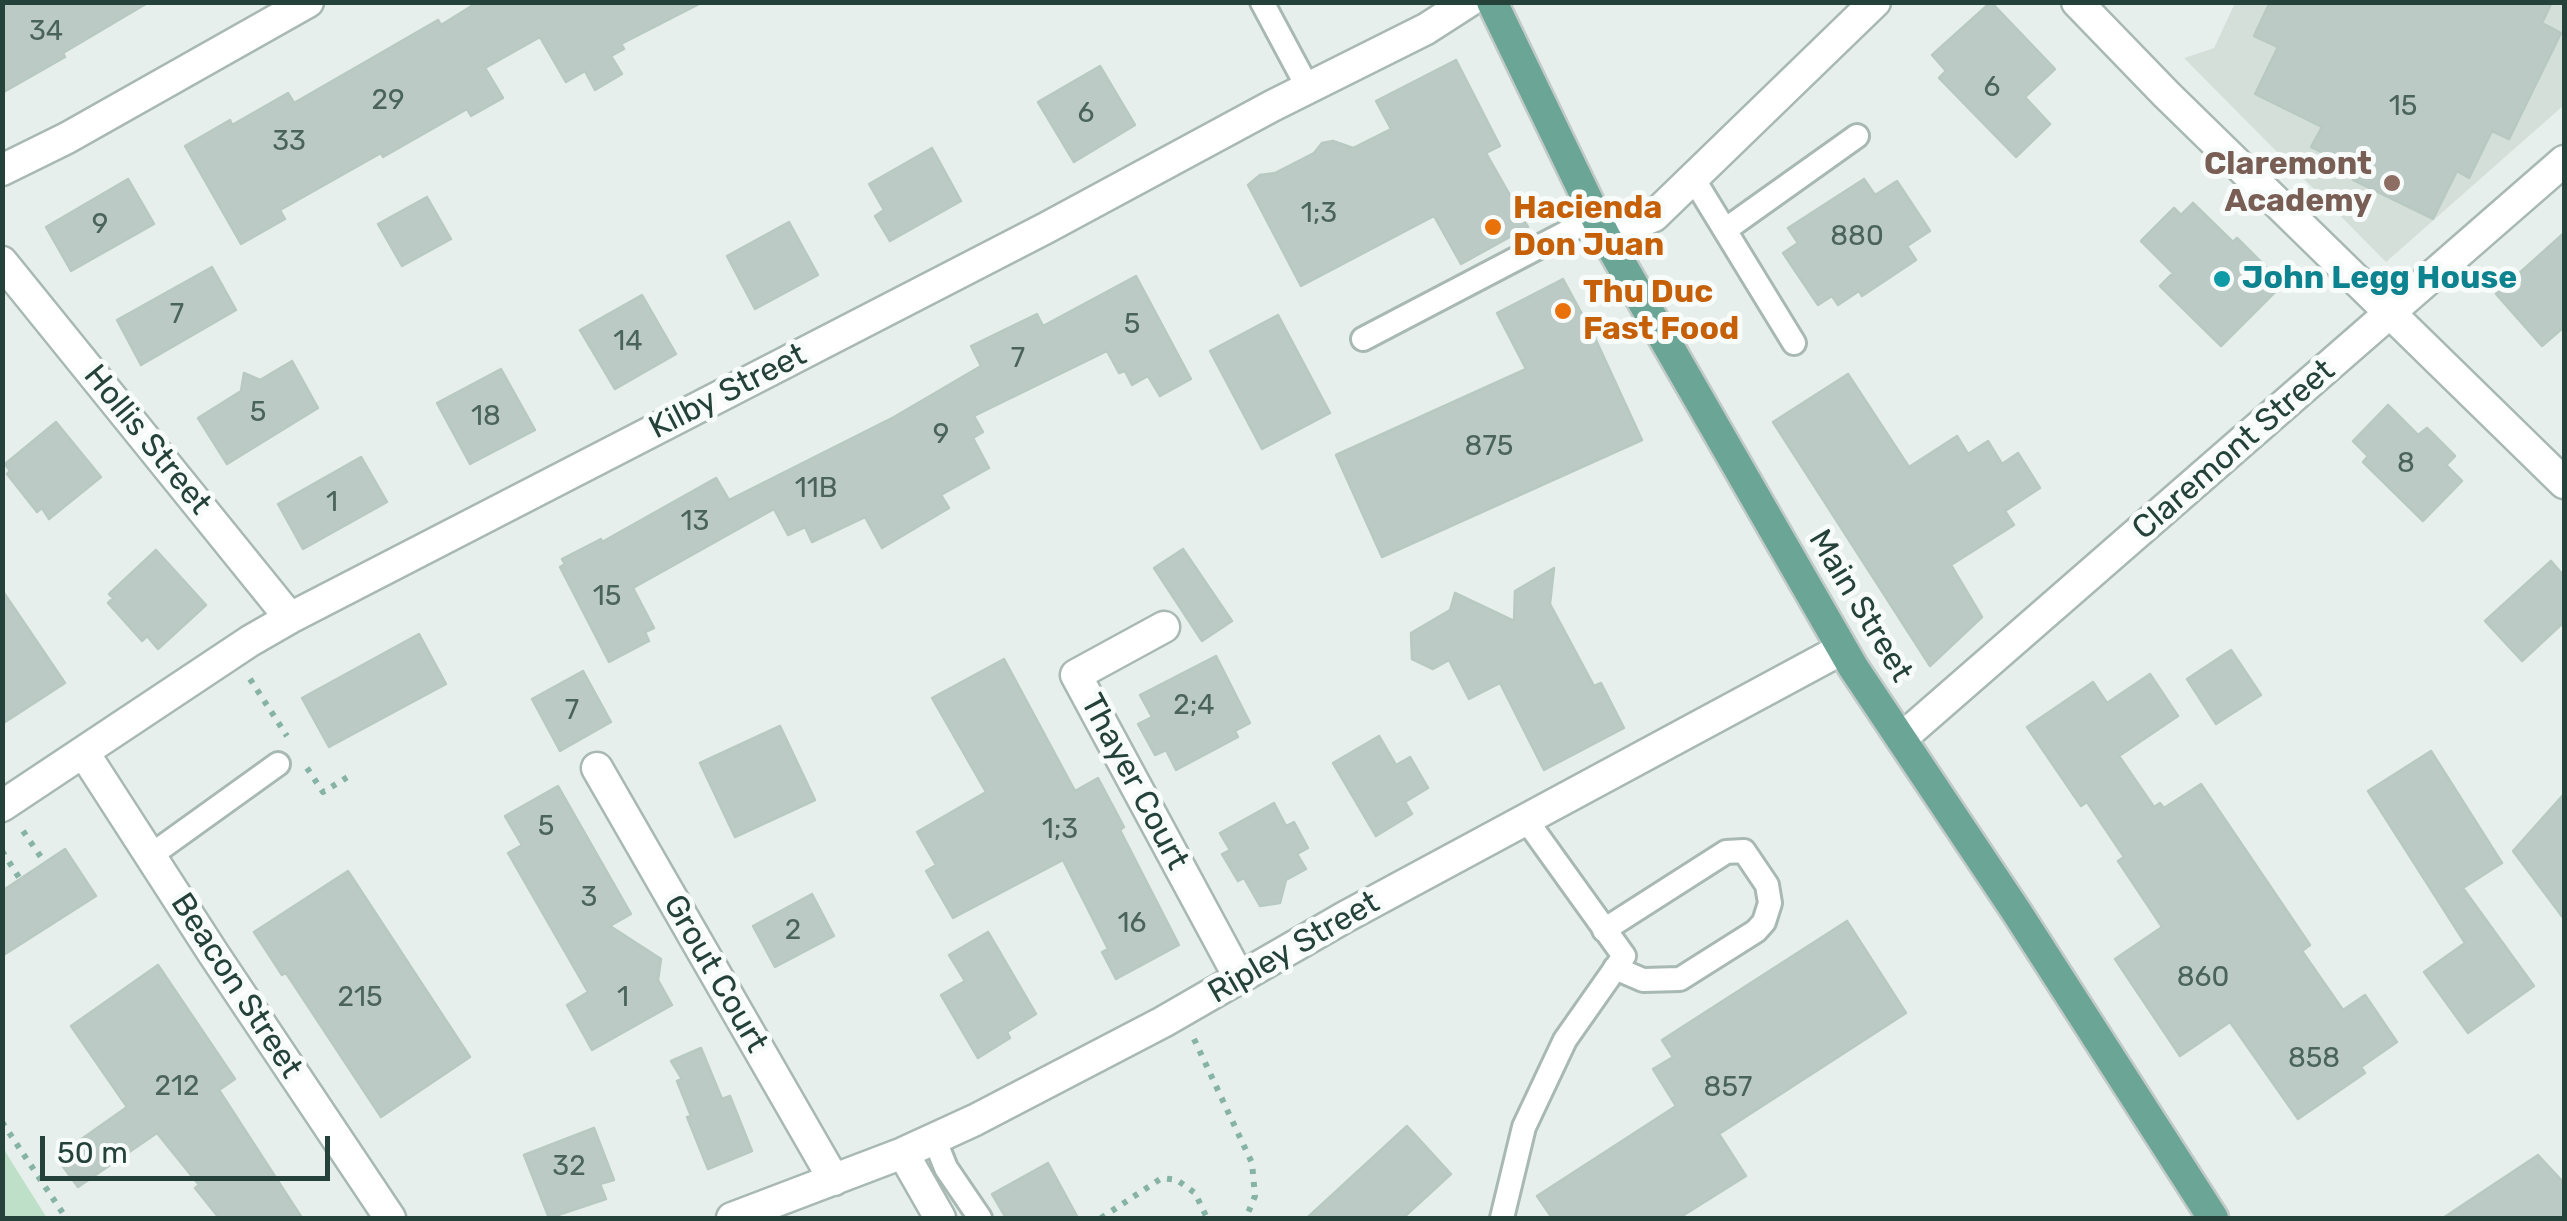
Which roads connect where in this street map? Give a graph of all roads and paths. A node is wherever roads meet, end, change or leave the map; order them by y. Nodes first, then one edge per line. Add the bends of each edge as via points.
1 (308, 2) edge
2 (1262, 2) edge
3 (1468, 2) edge
4 (1492, 2) edge
5 (1875, 2) edge
6 (2077, 2) edge
7 (1308, 88) junction
8 (1856, 136) dead end
9 (2564, 161) edge
10 (2, 170) edge
11 (1693, 178) junction
12 (1601, 227) junction
13 (1725, 230) junction
14 (2, 262) edge
15 (2391, 312) junction
16 (1363, 338) dead end
17 (1794, 343) dead end
18 (2564, 483) edge
19 (290, 618) junction
20 (1164, 628) dead end
21 (1842, 649) junction
22 (1902, 738) junction
23 (84, 752) junction
24 (278, 764) dead end
25 (596, 768) dead end
26 (12, 818) edge
27 (1527, 821) junction
28 (2, 851) edge
29 (150, 856) junction
30 (45, 863) dead end
31 (20, 880) dead end
32 (1604, 930) junction
33 (1615, 968) junction
34 (1240, 979) junction
35 (1193, 1038) dead end
36 (2, 1122) edge
37 (934, 1138) junction
38 (903, 1153) junction
39 (834, 1180) junction
40 (66, 1218) edge
41 (390, 1218) edge
42 (732, 1218) edge
43 (940, 1218) edge
44 (980, 1218) edge
45 (1101, 1218) edge
46 (1207, 1218) edge
47 (1246, 1218) edge
48 (1502, 1218) edge
49 (2213, 1218) edge

1 - 10 street
2 - 7 lane
3 - 7 street, Kilby Street
4 - 12 main road, Main Street
5 - 11 street
6 - 15 street
7 - 19 street, Kilby Street
8 - 13 lane
9 - 15 street, Claremont Street
11 - 12 street via 1654,216
11 - 13 lane
12 - 16 lane
12 - 21 main road, Main Street
13 - 17 lane
14 - 19 street, Hollis Street
15 - 18 street
15 - 22 street, Claremont Street
19 - 23 street, Kilby Street
20 - 34 street, Thayer Court via 1076,674
21 - 22 main road, Main Street
21 - 27 street, Ripley Street
22 - 49 main road, Main Street
23 - 26 street, Kilby Street
23 - 29 street, Beacon Street
24 - 29 lane
25 - 39 street, Grout Court
26 - 30 path
27 - 32 lane
27 - 34 street, Ripley Street
28 - 31 path
29 - 41 street, Beacon Street
32 - 33 lane via 1624,956
32 - 33 lane via 1726,852 1744,852 1766,885 1770,904 1756,931 1680,979 1643,980
33 - 48 lane via 1565,1040 1524,1127
34 - 37 street, Ripley Street
35 - 47 path via 1252,1163 1256,1196
36 - 40 path
37 - 38 street, Ripley Street
37 - 44 lane
38 - 39 street, Ripley Street
38 - 43 street
39 - 42 street, Ripley Street
45 - 46 path via 1162,1178 1195,1193

